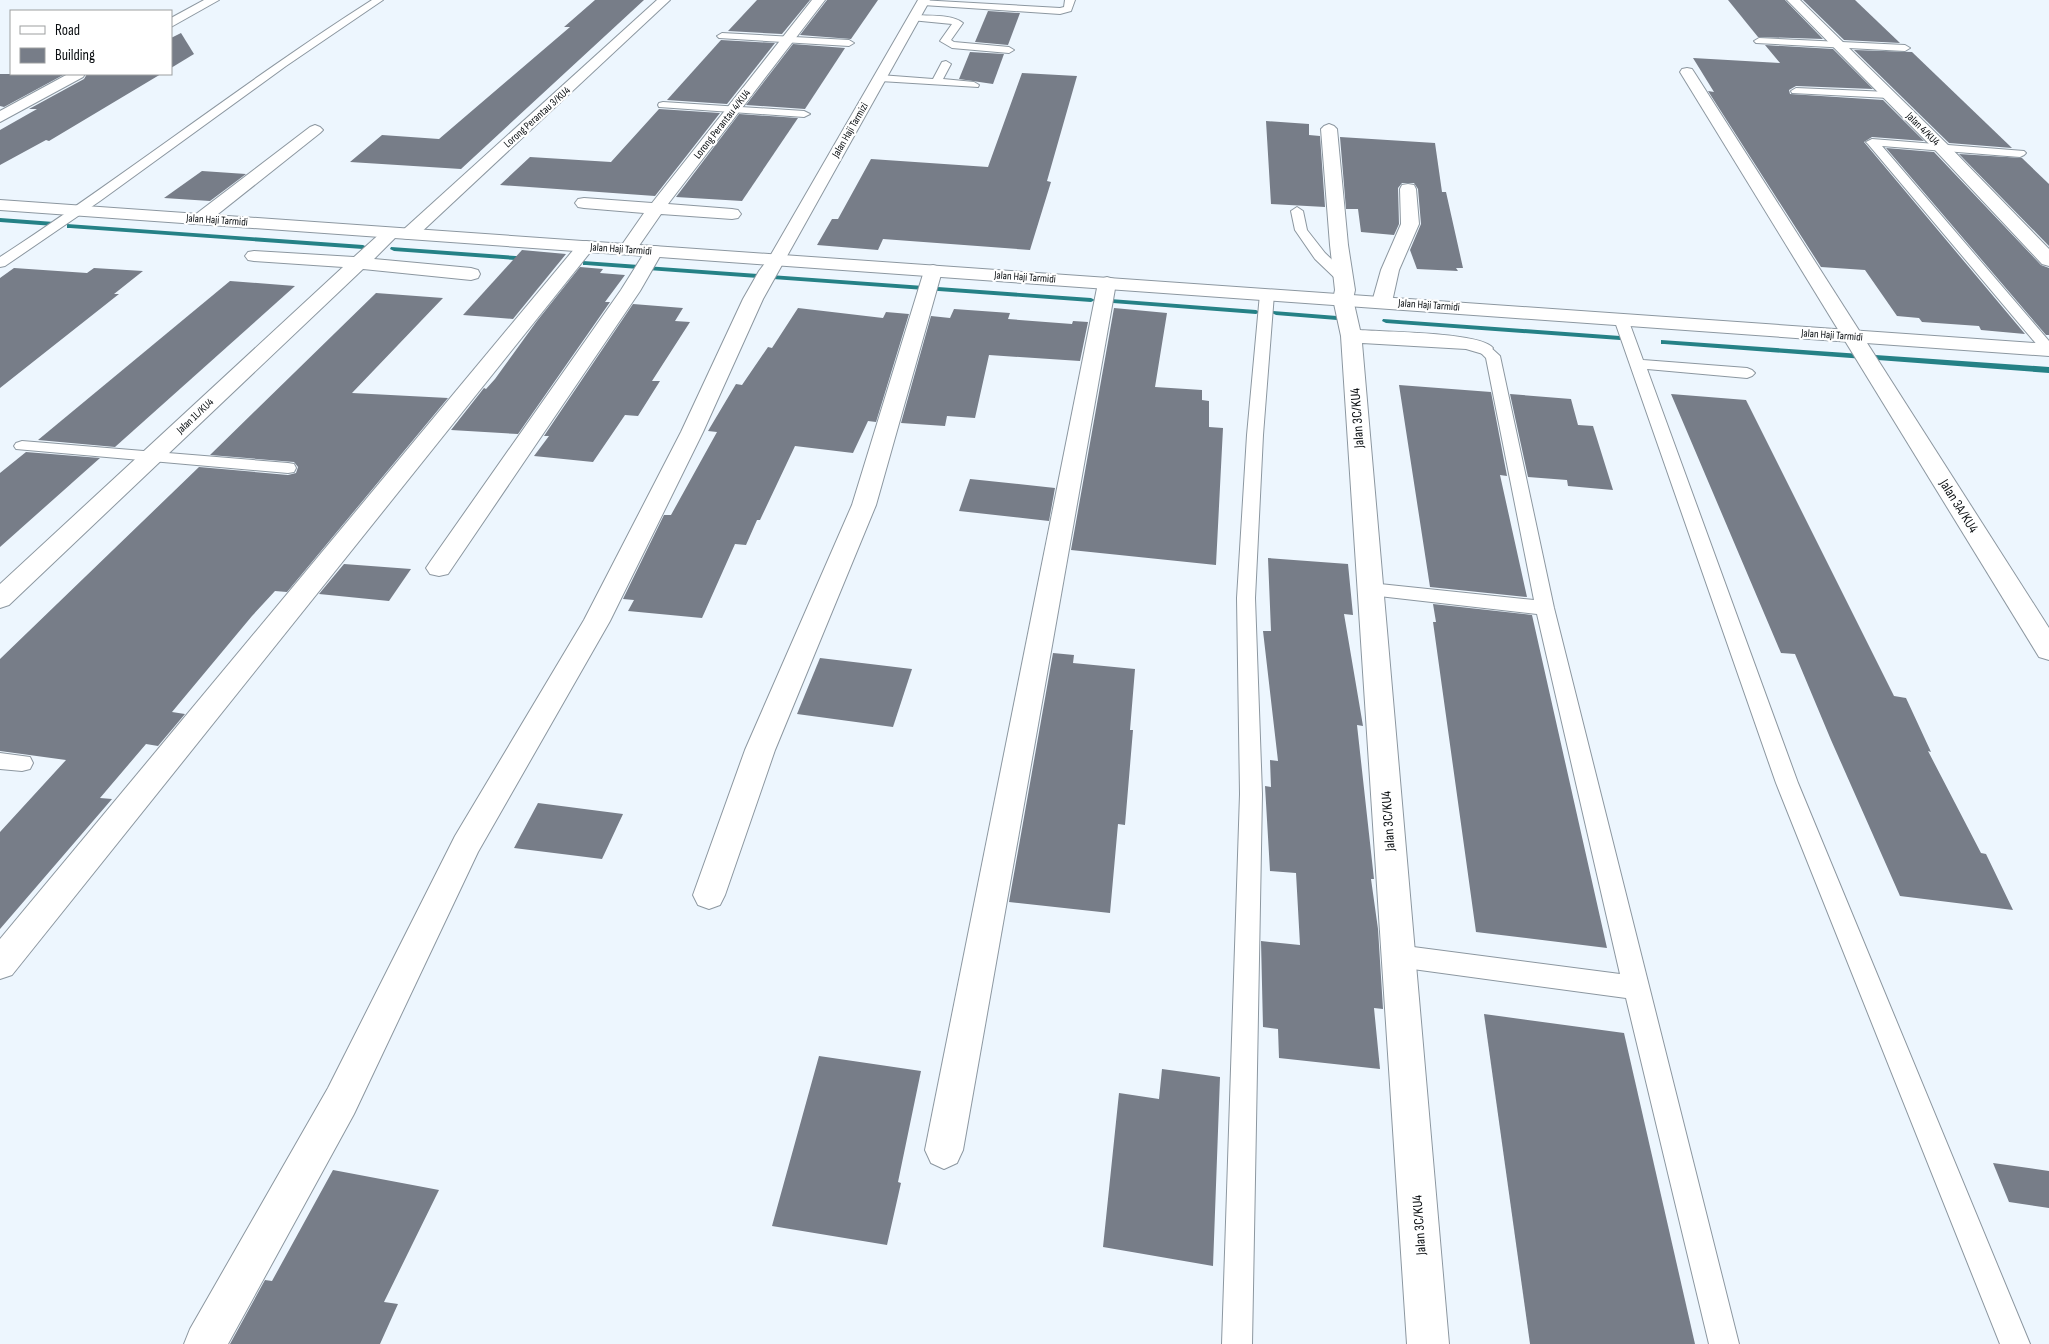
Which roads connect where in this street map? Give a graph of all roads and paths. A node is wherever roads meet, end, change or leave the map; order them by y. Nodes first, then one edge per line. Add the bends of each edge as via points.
1 (213, 0) edge
2 (378, 0) edge
3 (664, 0) edge
4 (819, 0) edge
5 (1070, 0) edge
6 (1793, 0) edge
7 (923, 1) edge
8 (914, 18) junction
9 (172, 22) edge
10 (722, 36) dead end
11 (788, 39) junction
12 (1758, 40) dead end
13 (849, 43) dead end
14 (1837, 44) junction
15 (1904, 48) dead end
16 (1009, 50) dead end
17 (946, 64) dead end
18 (1687, 72) dead end
19 (76, 75) edge
20 (880, 78) junction
21 (936, 82) junction
22 (974, 85) dead end
23 (1796, 91) dead end
24 (1889, 96) junction
25 (663, 105) dead end
26 (734, 109) junction
27 (804, 114) dead end
28 (0, 117) edge
29 (1329, 129) dead end
30 (315, 130) dead end
31 (1941, 147) junction
32 (2020, 153) dead end
33 (1408, 189) dead end
34 (584, 203) dead end
35 (0, 205) edge
36 (655, 210) junction
37 (79, 211) junction
38 (1297, 211) dead end
39 (732, 214) dead end
40 (202, 218) junction
41 (400, 233) junction
42 (586, 246) junction
43 (628, 249) junction
44 (654, 251) junction
45 (254, 256) dead end
46 (777, 260) junction
47 (2049, 260) edge
48 (0, 263) edge
49 (359, 263) junction
50 (471, 274) dead end
51 (932, 276) junction
52 (1343, 278) junction
53 (1107, 283) junction
54 (1267, 294) junction
55 (1343, 300) junction
56 (1382, 302) junction
57 (1621, 319) junction
58 (1351, 336) junction
59 (1483, 348) joint
60 (1861, 350) junction
61 (2049, 350) edge
62 (1637, 364) junction
63 (1746, 373) dead end
64 (22, 446) dead end
65 (152, 457) junction
66 (288, 468) dead end
67 (439, 568) dead end
68 (1370, 589) junction
69 (0, 599) edge
70 (1545, 608) junction
71 (2049, 650) edge
72 (0, 761) edge
73 (22, 763) dead end
74 (709, 895) dead end
75 (1398, 956) junction
76 (0, 964) edge
77 (1636, 988) junction
78 (944, 1150) dead end
79 (205, 1344) edge
80 (1237, 1344) edge
81 (1428, 1344) edge
82 (1724, 1344) edge
83 (2015, 1344) edge

1 - 9 street
2 - 37 lane via 270,72
3 - 41 street, Lorong Perantau 3/KU4
4 - 11 street, Lorong Perantau 4/KU4
5 - 7 lane via 1068,9 1060,11
6 - 14 street, Jalan 4/KU4
7 - 8 street, Jalan Haji Tarmizi
8 - 16 lane via 958,24 946,41 952,45
8 - 20 street, Jalan Haji Tarmizi
10 - 11 lane
11 - 13 lane
11 - 26 street, Lorong Perantau 4/KU4
12 - 14 lane
14 - 15 lane
14 - 24 street, Jalan 4/KU4
17 - 21 lane
18 - 60 street, Jalan 3A/KU4
19 - 28 street
20 - 21 lane
20 - 46 street, Jalan Haji Tarmizi
21 - 22 lane
23 - 24 lane
24 - 31 street, Jalan 4/KU4
25 - 26 lane
26 - 27 lane
26 - 36 street, Lorong Perantau 4/KU4
29 - 52 street, Jalan 3C/KU4
30 - 40 street
31 - 32 lane
31 - 47 street, Jalan 4/KU4
31 - 61 lane via 1872,142
33 - 56 street via 1410,224 1390,270
34 - 36 street
35 - 37 street, Jalan Haji Tarmidi
36 - 39 street
36 - 43 street, Lorong Perantau 4/KU4
37 - 40 street, Jalan Haji Tarmidi
37 - 48 lane
38 - 52 lane via 1302,230 1320,256
40 - 41 street, Jalan Haji Tarmidi
41 - 42 street, Jalan Haji Tarmidi
41 - 49 street, Jalan 1L/KU4
42 - 43 street, Jalan Haji Tarmidi
42 - 76 street
43 - 44 street, Jalan Haji Tarmidi
44 - 46 street, Jalan Haji Tarmidi
44 - 67 street via 630,291
45 - 49 street
46 - 51 street, Jalan Haji Tarmidi
46 - 79 street, Jalan Haji Tarmizi via 753,299 692,432 597,621 466,845 341,1101
49 - 50 street
49 - 65 street, Jalan 1L/KU4
51 - 53 street, Jalan Haji Tarmidi
51 - 74 street via 864,505 760,750
52 - 55 street, Jalan 3C/KU4
53 - 54 street, Jalan Haji Tarmidi
53 - 78 street
54 - 55 street, Jalan Haji Tarmidi
54 - 80 lane via 1246,598 1251,794
55 - 56 street, Jalan Haji Tarmidi
55 - 58 street, Jalan 3C/KU4
56 - 57 street, Jalan Haji Tarmidi
57 - 60 street, Jalan Haji Tarmidi
57 - 62 lane
58 - 59 street via 1468,343
58 - 68 street, Jalan 3C/KU4
59 - 70 lane via 1493,356
60 - 61 street, Jalan Haji Tarmidi
60 - 71 street, Jalan 3A/KU4
62 - 63 lane
62 - 83 lane via 1787,783
64 - 65 lane
65 - 66 lane
65 - 69 street, Jalan 1L/KU4
68 - 70 lane
68 - 75 street, Jalan 3C/KU4
70 - 77 lane
72 - 73 lane
75 - 77 lane
75 - 81 street, Jalan 3C/KU4
77 - 82 lane

